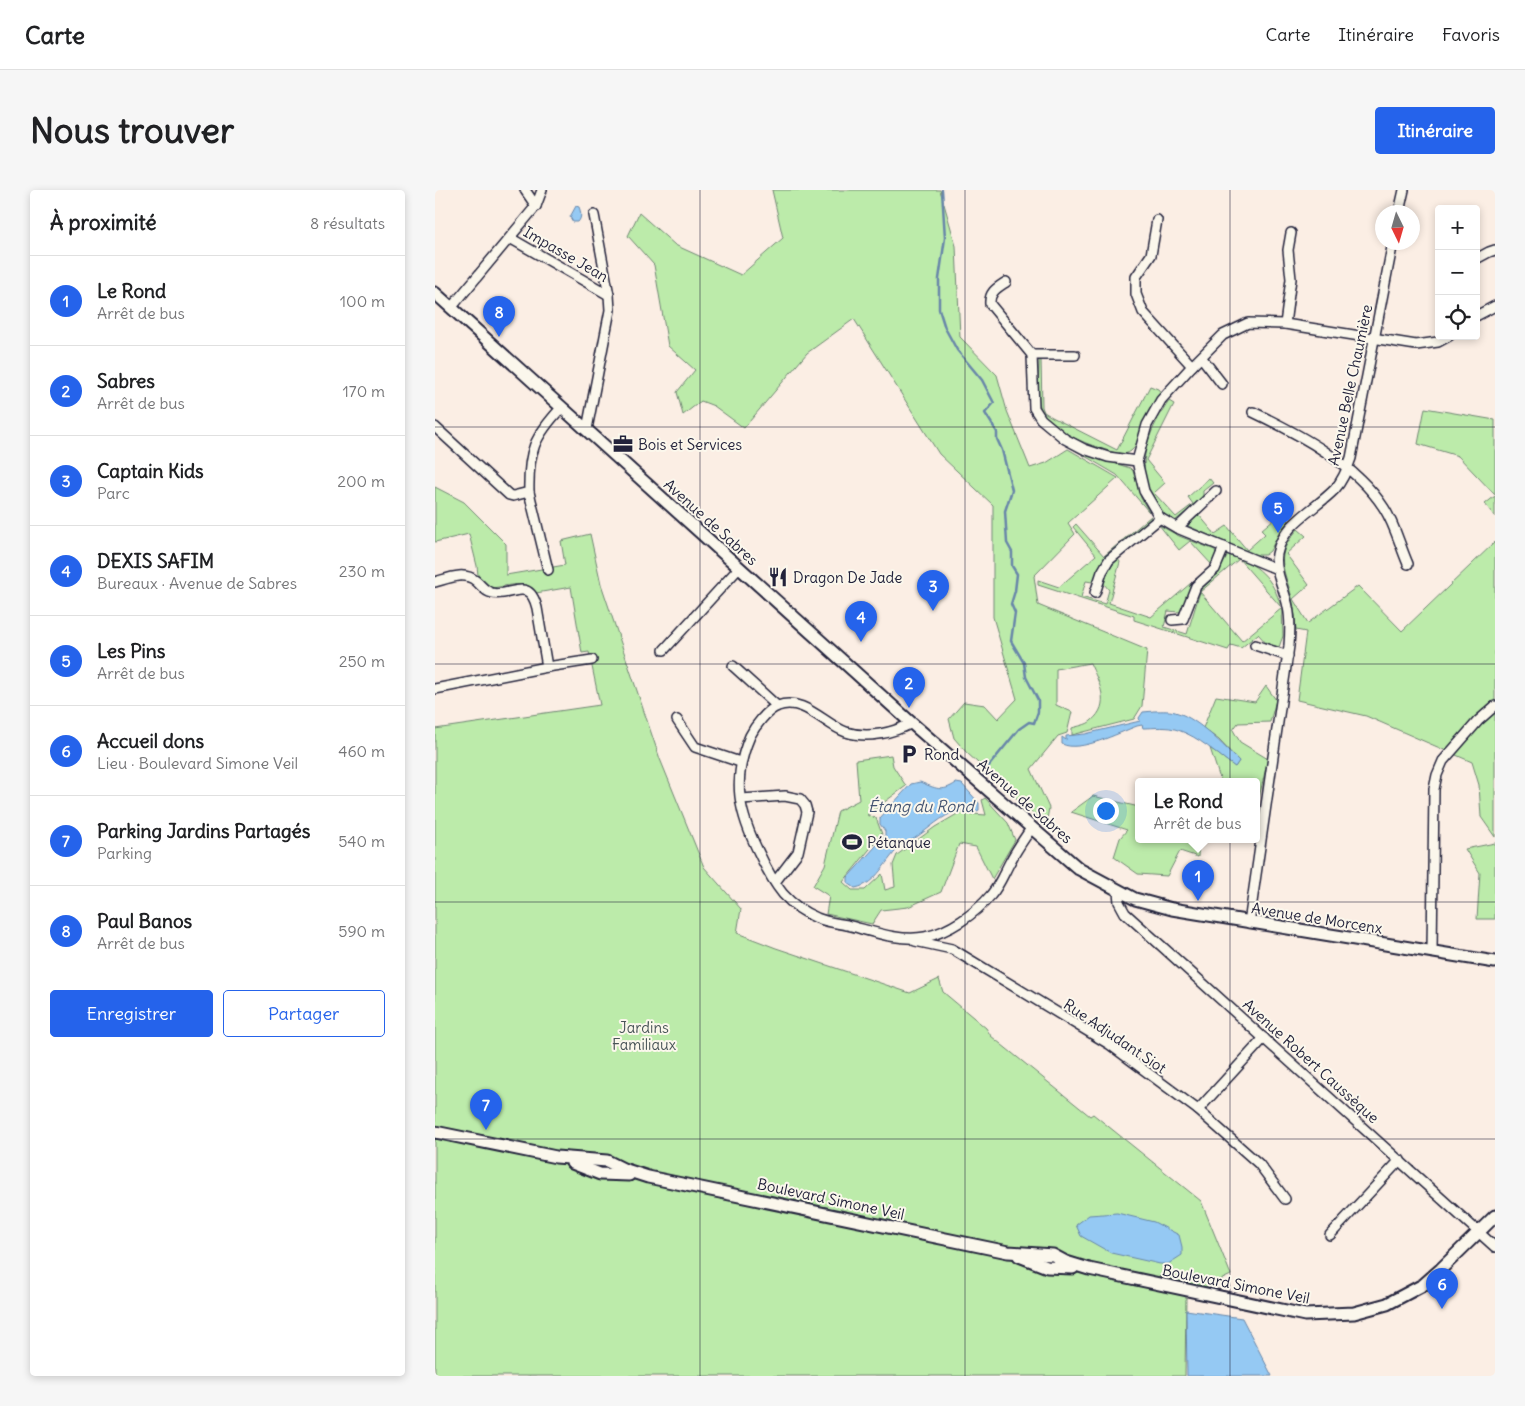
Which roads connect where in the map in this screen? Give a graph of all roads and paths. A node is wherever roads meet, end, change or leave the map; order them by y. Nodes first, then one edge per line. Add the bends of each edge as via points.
1 (525, 190) edge
2 (543, 190) edge
3 (1404, 190) edge
4 (1401, 205) edge
5 (536, 206) junction
6 (594, 214) dead end
7 (1157, 220) dead end
8 (1291, 233) dead end
9 (510, 238) junction
10 (1392, 250) edge
11 (1495, 250) edge
12 (1480, 257) edge
13 (1006, 282) dead end
14 (435, 293) edge
15 (609, 295) junction
16 (1495, 306) edge
17 (451, 308) junction
18 (1480, 314) edge
19 (1285, 324) junction
20 (1375, 338) junction
21 (1442, 340) edge
22 (1032, 355) junction
23 (1075, 355) dead end
24 (1202, 358) junction
25 (1192, 366) junction
26 (1222, 384) dead end
27 (562, 407) junction
28 (1253, 412) dead end
29 (435, 427) edge
30 (587, 429) junction
31 (1137, 461) junction
32 (1348, 469) junction
33 (1216, 491) dead end
34 (529, 492) junction
35 (1160, 518) junction
36 (1177, 528) junction
37 (1224, 547) junction
38 (1408, 564) dead end
39 (739, 568) junction
40 (1277, 569) junction
41 (548, 570) dead end
42 (435, 582) edge
43 (1095, 593) dead end
44 (1172, 620) dead end
45 (1255, 645) dead end
46 (664, 650) dead end
47 (1288, 656) junction
48 (592, 660) dead end
49 (733, 666) dead end
50 (547, 667) junction
51 (435, 689) edge
52 (777, 706) junction
53 (1495, 706) edge
54 (677, 720) dead end
55 (912, 723) junction
56 (740, 762) junction
57 (741, 799) junction
58 (1032, 827) junction
59 (775, 882) junction
60 (1118, 891) junction
61 (1135, 900) joint
62 (1249, 923) junction
63 (902, 938) junction
64 (1432, 951) junction
65 (1495, 962) edge
66 (1264, 1038) junction
67 (1198, 1110) junction
68 (435, 1132) edge
69 (1400, 1160) junction
70 (1285, 1198) dead end
71 (1495, 1216) edge
72 (1478, 1232) junction
73 (1330, 1235) dead end
74 (1495, 1247) edge

1 - 5 street
2 - 5 street
3 - 4 street
5 - 9 street
6 - 15 street
7 - 25 street via 1151,255 1136,277 1136,294 1143,312
8 - 19 street via 1288,250 1291,279
9 - 15 street, Impasse Jean
9 - 17 street
10 - 20 street, Avenue Belle Chaumière
11 - 12 street
13 - 22 street via 993,291 989,297 990,304
14 - 17 main road, Avenue de Sabres
15 - 30 street via 610,310
16 - 18 street
17 - 27 main road, Avenue de Sabres
19 - 20 street
19 - 24 street via 1248,323 1223,335
20 - 21 street via 1416,345
20 - 32 street, Avenue Belle Chaumière
22 - 23 street
22 - 31 street via 1034,408 1041,418 1065,439 1084,449 1108,457
24 - 25 street
24 - 26 street
25 - 31 street via 1161,400 1147,425
27 - 30 main road, Avenue de Sabres
27 - 34 street via 538,437 530,458
28 - 32 street via 1296,433
29 - 34 street via 509,495
30 - 39 main road, Avenue de Sabres
31 - 35 street via 1143,491
32 - 38 street via 1384,509
32 - 40 street, Avenue Belle Chaumière via 1334,489 1295,522 1286,534 1279,546
33 - 36 street
34 - 41 street
35 - 36 street
35 - 43 street via 1109,560
36 - 37 street
37 - 40 street
37 - 44 street via 1215,569 1196,586 1183,620
39 - 46 street
39 - 55 main road, Avenue de Sabres
40 - 47 street, Avenue Belle Chaumière via 1290,618
42 - 50 street via 465,575 491,593 529,592 535,598
45 - 47 street
47 - 62 street, Avenue Belle Chaumière
48 - 50 street
49 - 52 street
50 - 51 street
52 - 55 street via 792,704 807,709 846,732 862,735 895,731
52 - 56 street via 760,720
53 - 64 street via 1443,760 1437,774 1434,789
54 - 56 street via 695,747
55 - 58 main road, Avenue de Sabres
56 - 57 street, Rue Adjudant Siot
57 - 59 street, Rue Adjudant Siot via 750,836
57 - 59 street via 785,796 800,799 805,805 807,812 798,852
58 - 60 main road, Avenue de Sabres via 1079,869
58 - 63 street via 991,895 971,914 948,929 924,937
59 - 63 street, Rue Adjudant Siot via 798,908 817,918
60 - 61 main road, Avenue de Sabres
60 - 66 street, Avenue Robert Caussèque via 1125,913
61 - 62 main road, Avenue de Morcenx
62 - 64 main road, Avenue de Morcenx
63 - 67 street, Rue Adjudant Siot via 952,949 1109,1044
64 - 65 main road, Avenue de Morcenx
66 - 67 street
66 - 69 street, Avenue Robert Caussèque
67 - 70 street, Rue Adjudant Siot via 1259,1164
68 - 72 main road, Boulevard Simone Veil via 556,1157 600,1174 648,1177 1008,1252 1047,1267 1089,1269 1305,1315 1354,1313 1387,1304 1423,1284
69 - 72 street, Avenue Robert Caussèque
69 - 73 street
71 - 72 main road, Boulevard Simone Veil
72 - 74 street, Avenue Robert Caussèque

